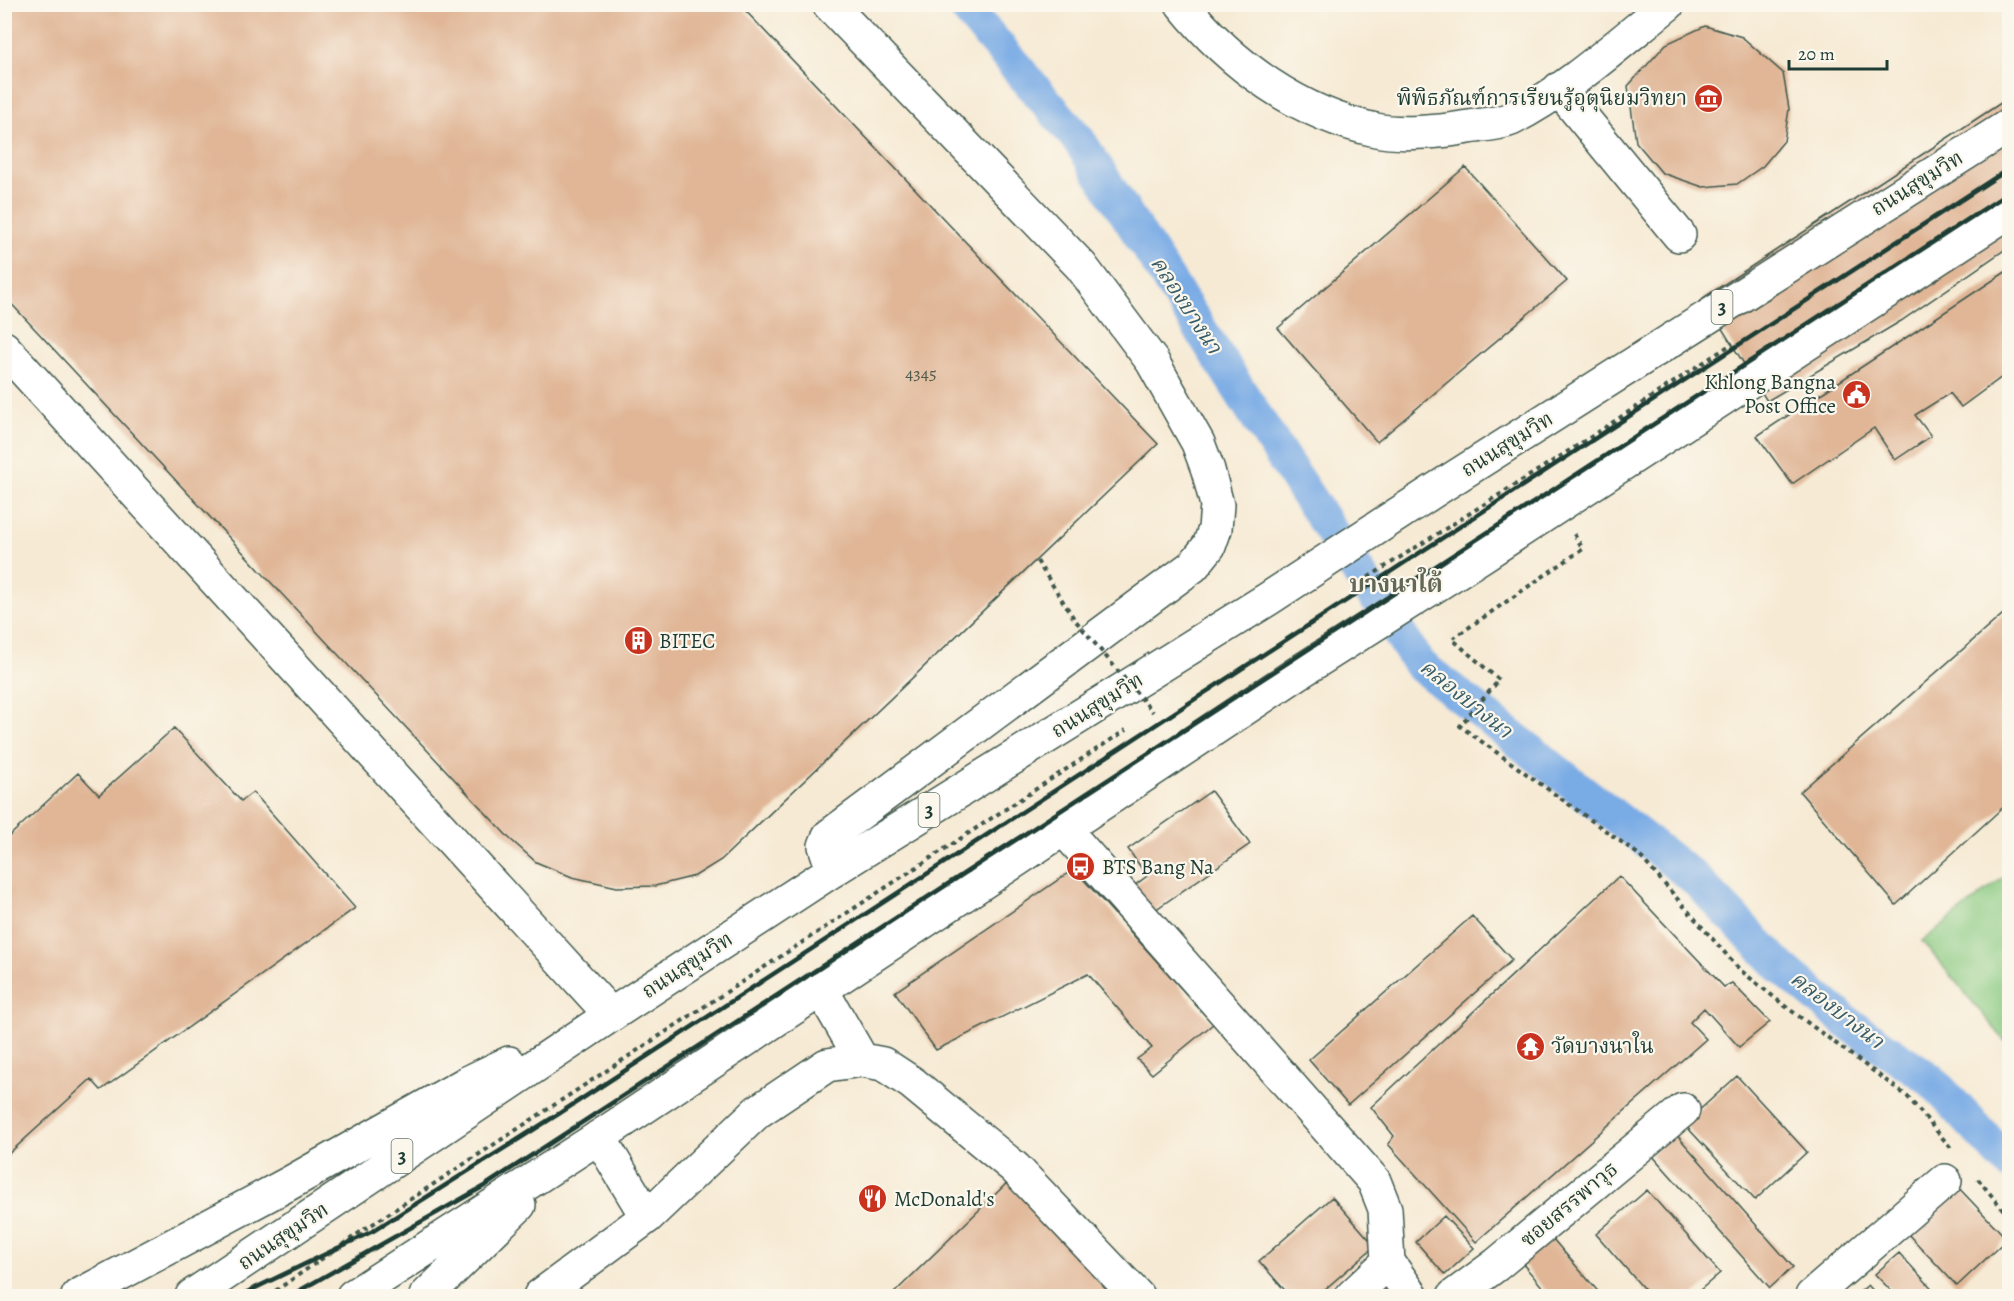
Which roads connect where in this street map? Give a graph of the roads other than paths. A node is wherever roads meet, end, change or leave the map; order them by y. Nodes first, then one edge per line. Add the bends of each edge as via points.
1 (829, 4) edge
2 (1182, 4) edge
3 (1668, 4) edge
4 (1559, 89) junction
5 (2010, 125) edge
6 (2010, 211) edge
7 (1679, 235) dead end
8 (4, 348) edge
9 (1063, 828) junction
10 (833, 870) junction
11 (821, 989) junction
12 (611, 1015) junction
13 (862, 1060) junction
14 (1683, 1110) dead end
15 (598, 1137) junction
16 (562, 1161) junction
17 (1949, 1166) road end
18 (647, 1217) junction
19 (1388, 1262) junction
20 (78, 1296) edge
21 (192, 1296) edge
22 (353, 1296) edge
23 (426, 1296) edge
24 (540, 1296) edge
25 (1137, 1296) edge
26 (1352, 1296) edge
27 (1412, 1296) edge
28 (1454, 1296) edge
29 (1812, 1296) edge

1 - 10 main road via 1082,266 1152,361 1198,443 1217,505 1209,546 1193,567 829,836 825,846
2 - 4 main road via 1247,69 1287,96 1335,119 1378,131 1439,132 1508,120
3 - 4 main road
4 - 7 main road
5 - 10 main road, ถนนสุขุมวิท / 3 via 1250,611
6 - 9 main road
8 - 12 main road
9 - 11 main road
9 - 19 main road via 1374,1181 1385,1209
10 - 12 main road, ถนนสุขุมวิท / 3
11 - 13 main road
11 - 15 main road
12 - 20 main road via 467,1083
12 - 21 main road, ถนนสุขุมวิท / 3
13 - 18 main road via 827,1065 757,1112
13 - 25 main road via 883,1064 912,1083 1015,1168
14 - 28 main road, ซอยสรรพาวุธ
15 - 16 main road
15 - 18 main road
16 - 22 main road
16 - 23 main road
17 - 29 main road
18 - 24 main road
19 - 26 main road
19 - 27 main road

